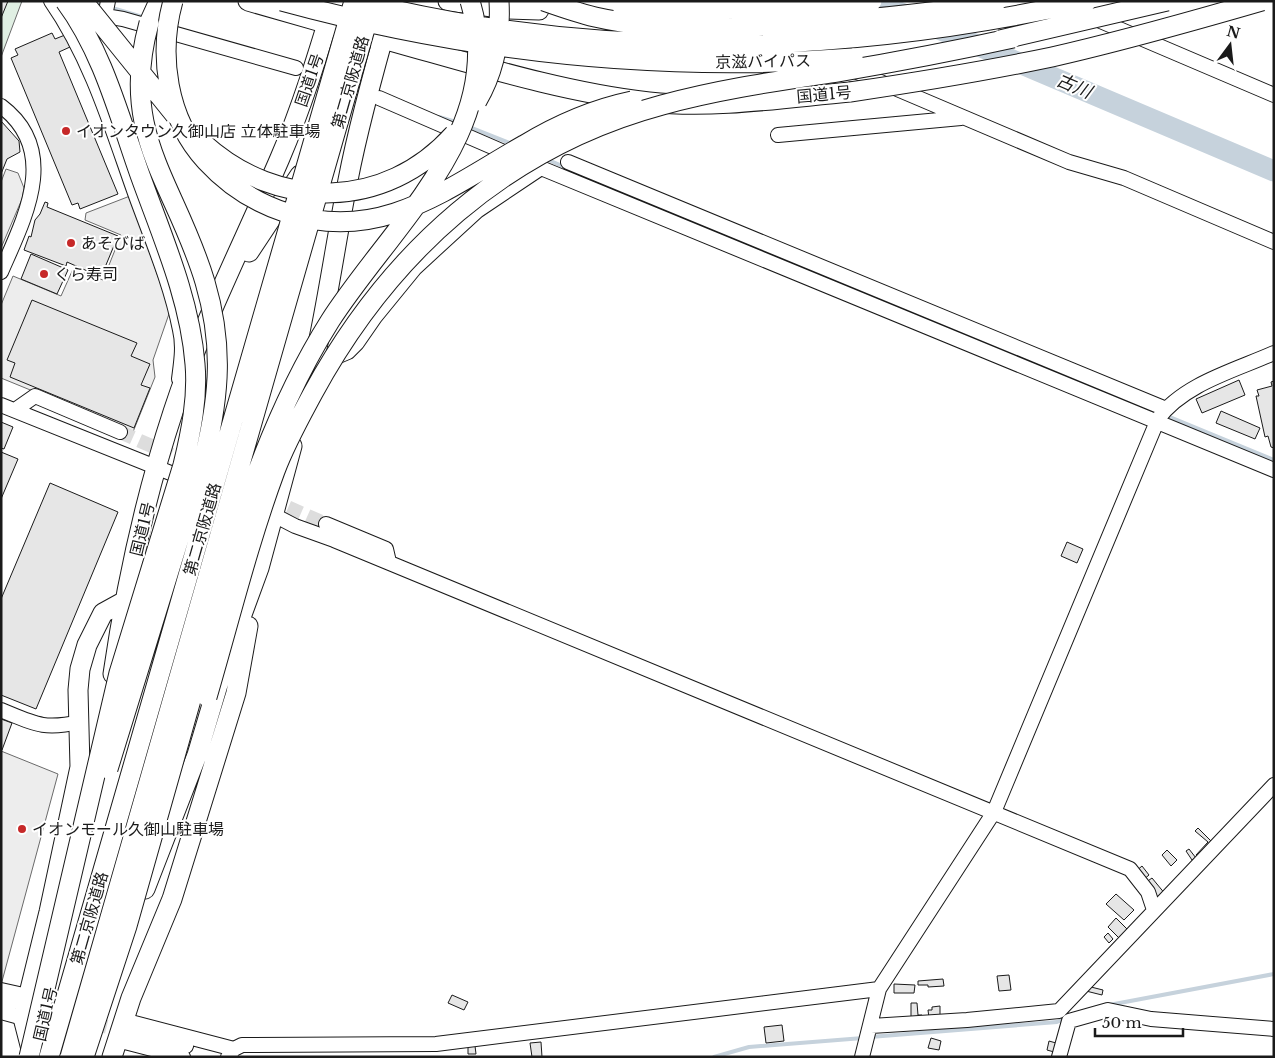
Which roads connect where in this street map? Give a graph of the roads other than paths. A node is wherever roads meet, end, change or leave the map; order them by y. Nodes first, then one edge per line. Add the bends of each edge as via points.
1 (51, 1) edge
2 (65, 1) edge
3 (83, 1) edge
4 (108, 1) edge
5 (159, 1) edge
6 (173, 1) edge
7 (248, 1) edge
8 (282, 1) edge
9 (334, 1) edge
10 (393, 1) edge
11 (448, 1) edge
12 (470, 1) edge
13 (499, 1) edge
14 (625, 1) edge
15 (694, 1) edge
16 (872, 1) edge
17 (997, 1) edge
18 (1054, 1) edge
19 (1087, 1) edge
20 (1167, 1) edge
21 (1262, 1) edge
22 (542, 6) edge
23 (362, 8) edge
24 (105, 16) junction
25 (819, 22) junction
26 (327, 24) junction
27 (69, 27) junction
28 (1013, 38) junction
29 (383, 39) junction
30 (296, 68) dead end
31 (733, 88) junction
32 (1274, 95) edge
33 (379, 98) dead end
34 (1, 106) edge
35 (964, 118) junction
36 (778, 135) dead end
37 (568, 162) dead end
38 (540, 168) junction
39 (599, 174) junction
40 (593, 189) junction
41 (1274, 242) edge
42 (786, 252) junction
43 (780, 265) junction
44 (1, 272) edge
45 (219, 300) junction
46 (972, 328) junction
47 (965, 343) junction
48 (1274, 353) edge
49 (313, 367) junction
50 (1, 404) edge
51 (15, 410) junction
52 (173, 411) junction
53 (1161, 415) junction
54 (120, 432) tunnel mouth
55 (157, 467) junction
56 (1274, 470) edge
57 (274, 515) junction
58 (326, 524) tunnel mouth
59 (389, 562) junction
60 (259, 568) junction
61 (124, 602) junction
62 (1, 710) edge
63 (80, 722) junction
64 (1274, 785) edge
65 (994, 812) junction
66 (1154, 910) junction
67 (127, 926) junction
68 (54, 946) junction
69 (879, 989) junction
70 (1, 990) edge
71 (13, 1006) edge
72 (1064, 1016) junction
73 (1274, 1029) edge
74 (869, 1033) junction
75 (121, 1038) edge
76 (230, 1055) edge
77 (32, 1057) edge
78 (48, 1057) edge
79 (70, 1057) edge
80 (84, 1057) edge
81 (90, 1057) edge
82 (184, 1057) edge
83 (862, 1057) edge
84 (1059, 1057) edge

1 - 27 street
2 - 68 highway, bridge via 94,51 169,256 193,339 196,389 190,436 119,673
3 - 13 highway, bridge via 171,111 212,152 241,171 274,186 331,194 372,187 402,174 427,159 458,129 482,93 495,57
4 - 24 street
5 - 68 highway, bridge via 142,46 141,109 154,160 196,258 211,304 218,351 216,401 204,454
6 - 31 highway, bridge via 166,37 169,83 185,132 199,153 216,172 255,199 300,217 323,222 367,220 422,204 550,130 603,109 655,97
7 - 26 highway, 国道1号
8 - 23 highway, bridge
9 - 26 highway, 国道1号
10 - 29 highway
11 - 22 highway via 507,9
12 - 67 highway, bridge via 477,30 477,65 467,113 456,141 431,184 331,320 297,381 261,463
14 - 25 highway, bridge via 715,17
15 - 35 street
16 - 22 highway, bridge via 640,12
17 - 25 highway, bridge via 883,17
18 - 32 street
19 - 23 highway, 京滋バイパス, bridge via 1021,16 886,36 807,43 702,46 526,32
20 - 28 highway, 京滋バイパス, bridge
21 - 29 highway, 国道1号, bridge via 1122,40 955,76 850,92 723,103 650,102 576,90
22 - 25 highway, bridge via 654,26
23 - 26 highway, 国道1号
23 - 26 highway
23 - 28 highway, 京滋バイパス, bridge via 393,29 506,49 639,61 763,63 826,60
23 - 29 highway, 国道1号
23 - 45 highway via 333,107 320,138 297,180
23 - 78 highway, 第二京阪道路, bridge
23 - 79 highway, 第二京阪道路, bridge
24 - 27 street via 88,17
24 - 30 street
26 - 45 highway, 国道1号 via 281,156
27 - 52 street via 93,78 181,331 182,352
28 - 31 highway, bridge via 934,55
29 - 49 highway via 348,178
31 - 67 highway, bridge via 608,122 520,166 477,196 435,232 364,310 323,374 276,469 207,697
33 - 38 street
34 - 44 street via 23,131 33,163 33,189 28,209
35 - 36 street
35 - 41 street via 1069,162 1124,178
37 - 39 street
38 - 40 street
38 - 49 street via 477,212 416,268 348,352
39 - 40 street
39 - 42 street
40 - 43 street
42 - 43 street
42 - 46 street
43 - 47 street
45 - 52 highway, 国道1号
46 - 47 street
46 - 53 street
47 - 53 street
48 - 53 street via 1196,388
49 - 57 highway
50 - 51 street
51 - 54 street via 35,396
51 - 55 street
52 - 55 highway, 国道1号
53 - 56 street
53 - 65 street
55 - 57 street
55 - 61 highway, 国道1号
57 - 59 street
57 - 60 highway
58 - 59 street via 386,548
59 - 65 street
60 - 75 highway via 236,693 172,899
60 - 81 highway via 225,661 197,755 125,940
61 - 63 highway via 103,613 87,645 78,690
61 - 77 highway, 国道1号 via 81,859
62 - 63 street via 45,727
63 - 71 highway via 80,767 49,912
64 - 66 street
65 - 66 street via 1130,869 1148,892
65 - 69 street
66 - 72 street
67 - 80 highway, bridge
68 - 77 highway, bridge
69 - 74 street
69 - 76 street via 436,1044 242,1045
70 - 71 street
71 - 77 highway
72 - 73 street via 1108,1010 1151,1019
72 - 74 street via 967,1020
72 - 84 street
74 - 83 street
75 - 76 street
75 - 82 street

